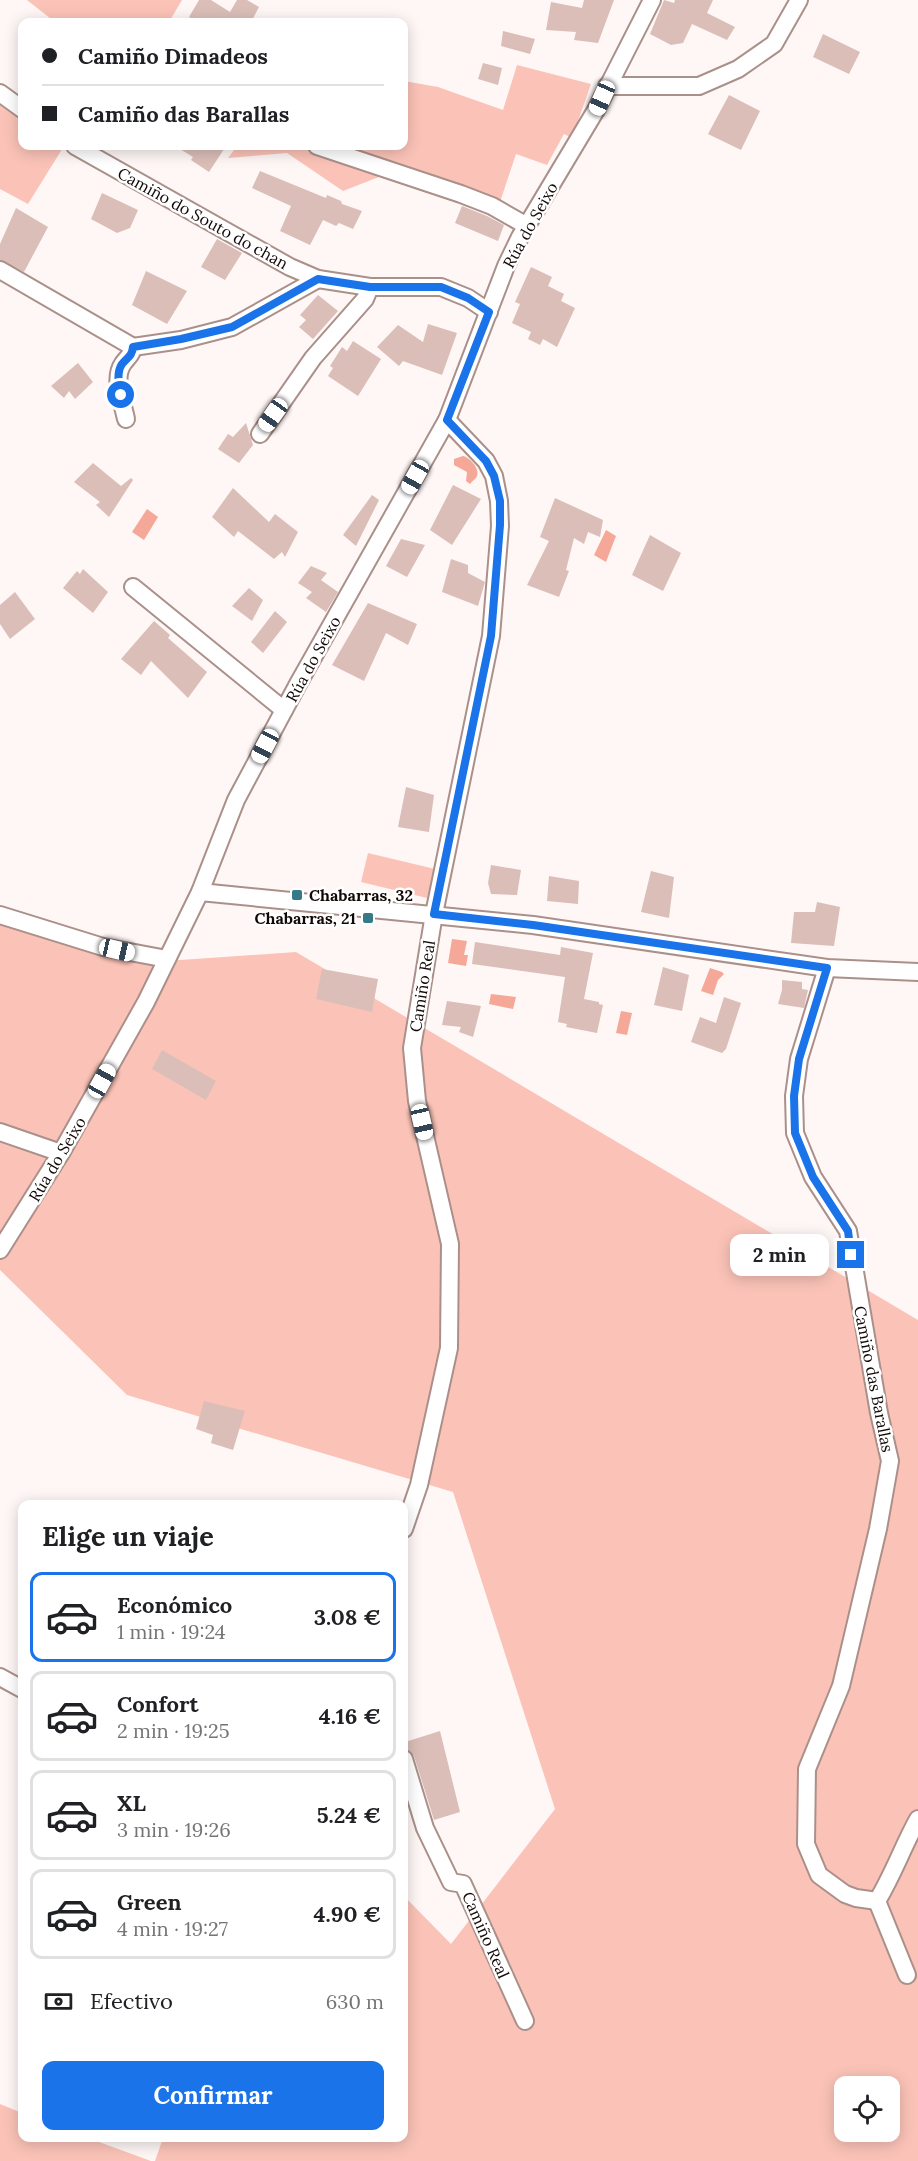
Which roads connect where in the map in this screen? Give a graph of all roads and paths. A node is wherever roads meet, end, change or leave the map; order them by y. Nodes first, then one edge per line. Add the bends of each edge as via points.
1 (652, 0) edge
2 (799, 0) edge
3 (607, 86) junction
4 (0, 93) edge
5 (18, 106) edge
6 (82, 150) edge
7 (329, 150) edge
8 (527, 226) junction
9 (0, 270) edge
10 (318, 279) junction
11 (370, 287) junction
12 (489, 312) junction
13 (133, 347) junction
14 (126, 419) dead end
15 (447, 420) junction
16 (260, 434) dead end
17 (133, 587) dead end
18 (284, 710) junction
19 (200, 892) junction
20 (434, 914) junction
21 (0, 915) edge
22 (167, 959) junction
23 (827, 968) junction
24 (918, 972) edge
25 (0, 1132) edge
26 (61, 1153) junction
27 (0, 1250) edge
28 (408, 1517) edge
29 (0, 1677) edge
30 (18, 1687) edge
31 (408, 1772) edge
32 (918, 1819) edge
33 (877, 1901) junction
34 (907, 1975) dead end
35 (525, 2020) dead end

1 - 3 street, Rúa do Seixo
2 - 3 street via 774,44 738,69 699,86
3 - 8 street, Rúa do Seixo
4 - 5 street
6 - 10 street, Camiño do Souto do chan
7 - 8 street via 482,202
8 - 12 street, Rúa do Seixo via 506,266
9 - 13 street
10 - 11 street, Camiño do Souto do chan
10 - 13 street via 232,327
11 - 12 street, Camiño do Souto do chan via 441,287
11 - 16 street via 366,298 313,358
12 - 15 street, Rúa do Seixo
13 - 14 street via 118,379
15 - 18 street, Rúa do Seixo
15 - 20 street, Camiño Real via 486,461 494,476 500,525 491,636
17 - 18 street, Rúa do Seixo
18 - 19 street, Rúa do Seixo via 236,800
19 - 20 street
19 - 22 street, Rúa do Seixo
20 - 23 street
20 - 28 street, Camiño Real via 412,1048 417,1101 450,1244 449,1348 419,1485
21 - 22 street via 103,947
22 - 26 street, Rúa do Seixo
23 - 24 street
23 - 33 street, Camiño das Barallas via 799,1059 795,1133 813,1177 848,1231 890,1461 841,1686 807,1769 806,1844 819,1875 845,1894
25 - 26 street
26 - 27 street, Rúa do Seixo
29 - 30 street
31 - 35 street, Camiño Real via 425,1828 451,1882 463,1884
32 - 33 street
33 - 34 street

